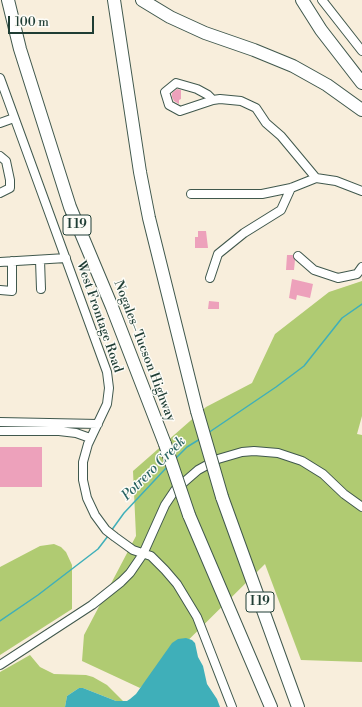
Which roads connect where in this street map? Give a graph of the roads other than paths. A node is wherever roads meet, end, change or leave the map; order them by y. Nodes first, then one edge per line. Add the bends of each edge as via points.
1 (8, 0) edge
2 (114, 0) edge
3 (142, 0) edge
4 (302, 0) edge
5 (322, 0) edge
6 (362, 51) edge
7 (0, 78) edge
8 (362, 83) edge
9 (213, 100) junction
10 (362, 110) edge
11 (14, 118) junction
12 (0, 122) edge
13 (0, 156) edge
14 (316, 178) junction
15 (292, 188) junction
16 (362, 191) edge
17 (0, 193) edge
18 (191, 194) dead end
19 (298, 256) dead end
20 (66, 258) junction
21 (40, 260) junction
22 (12, 261) junction
23 (0, 262) edge
24 (362, 267) edge
25 (210, 278) dead end
26 (41, 289) dead end
27 (0, 290) edge
28 (0, 422) edge
29 (98, 424) junction
30 (0, 431) edge
31 (90, 438) junction
32 (362, 507) edge
33 (143, 554) junction
34 (0, 665) edge
35 (232, 707) edge
36 (270, 707) edge
37 (298, 707) edge

1 - 36 highway, Nogales–Tucson Highway / I 19, bridge via 20,49 70,207 112,307 189,514
2 - 37 highway, I 19, bridge via 149,218 197,411 222,497
3 - 10 highway via 170,17 205,33 293,66 327,85
4 - 8 highway via 321,30
5 - 6 street
7 - 11 street, West Frontage Road
9 - 9 street via 180,111 169,105 165,92 176,83 197,89
9 - 14 street via 241,101 256,108 266,123 281,136
11 - 12 street
11 - 20 street, West Frontage Road
13 - 17 street via 6,161 10,180 10,188
14 - 15 street
14 - 16 street via 336,181
15 - 18 street via 262,194
15 - 25 street via 281,210 244,233 218,254
19 - 24 street via 314,270 338,278 357,274
20 - 21 street
20 - 29 street, West Frontage Road via 108,372 108,396
21 - 22 street
21 - 26 street
22 - 23 street
22 - 27 street via 12,291
28 - 29 street
29 - 31 street, West Frontage Road
30 - 31 street via 59,431
31 - 33 street, West Frontage Road via 83,462 83,480 91,507 102,524 123,543
32 - 33 street via 323,474 302,461 278,453 254,451 230,455 198,470 182,483 170,497
33 - 34 street via 121,582 92,605
33 - 35 street, West Frontage Road via 151,556 165,570 198,617

